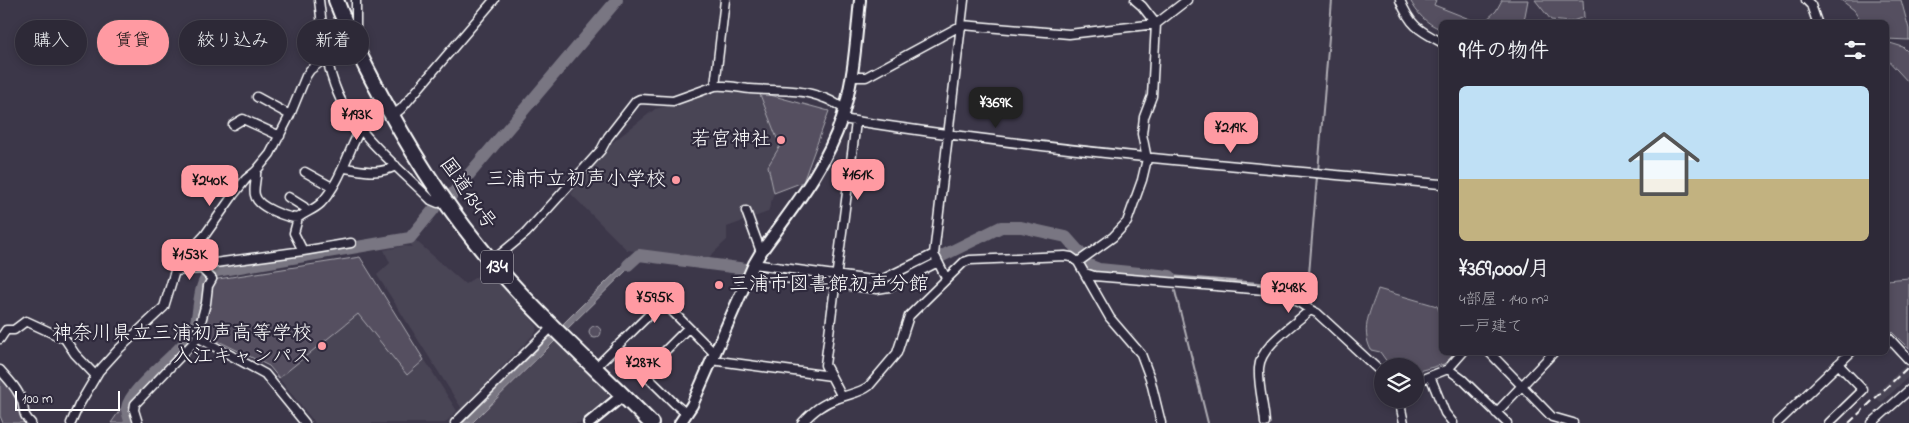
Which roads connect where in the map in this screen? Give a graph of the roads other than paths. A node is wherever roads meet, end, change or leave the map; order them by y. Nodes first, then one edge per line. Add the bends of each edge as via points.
1 (319, 0) edge
2 (336, 0) edge
3 (356, 0) edge
4 (494, 0) edge
5 (725, 0) edge
6 (860, 0) edge
7 (964, 0) edge
8 (1135, 0) edge
9 (1187, 0) edge
10 (1400, 0) edge
11 (1806, 0) edge
12 (322, 20) edge
13 (343, 20) edge
14 (356, 20) edge
15 (1817, 20) edge
16 (1156, 24) junction
17 (962, 25) junction
18 (1439, 41) edge
19 (318, 65) edge
20 (329, 65) edge
21 (364, 65) edge
22 (851, 77) junction
23 (716, 86) junction
24 (257, 97) dead end
25 (843, 114) junction
26 (290, 115) junction
27 (392, 116) junction
28 (856, 122) junction
29 (233, 124) dead end
30 (361, 128) junction
31 (948, 135) junction
32 (280, 136) junction
33 (1148, 158) junction
34 (396, 166) junction
35 (345, 168) junction
36 (256, 171) junction
37 (305, 172) dead end
38 (1439, 184) edge
39 (332, 187) junction
40 (288, 197) dead end
41 (445, 200) junction
42 (746, 211) dead end
43 (307, 212) junction
44 (298, 218) junction
45 (351, 243) dead end
46 (303, 251) junction
47 (761, 252) junction
48 (936, 258) junction
49 (492, 261) junction
50 (1078, 262) junction
51 (203, 269) junction
52 (752, 269) junction
53 (175, 271) junction
54 (1085, 273) junction
55 (946, 278) junction
56 (836, 280) junction
57 (1310, 310) junction
58 (688, 328) junction
59 (557, 330) junction
60 (196, 336) junction
61 (1889, 338) edge
62 (0, 339) edge
63 (616, 346) junction
64 (1460, 355) edge
65 (1492, 355) edge
66 (1551, 355) edge
67 (1848, 355) edge
68 (712, 357) junction
69 (1909, 360) edge
70 (1838, 364) junction
71 (1374, 366) edge
72 (596, 367) junction
73 (1448, 368) junction
74 (0, 370) edge
75 (643, 373) junction
76 (96, 376) junction
77 (831, 376) junction
78 (1430, 376) junction
79 (1424, 378) edge
80 (1522, 386) junction
81 (1909, 390) edge
82 (623, 394) junction
83 (842, 397) junction
84 (1401, 408) edge
85 (1496, 412) junction
86 (687, 414) junction
87 (1779, 422) edge
88 (31, 423) edge
89 (72, 423) edge
90 (138, 423) edge
91 (305, 423) edge
92 (455, 423) edge
93 (589, 423) edge
94 (652, 423) edge
95 (680, 423) edge
96 (802, 423) edge
97 (1161, 423) edge
98 (1265, 423) edge
99 (1404, 423) edge
100 (1453, 423) edge
101 (1507, 423) edge
102 (1573, 423) edge
103 (1829, 423) edge
104 (1872, 423) edge

1 - 12 street
2 - 13 highway, 国道134号 / 134
3 - 14 street
4 - 27 street
5 - 23 street
6 - 22 street
7 - 17 street
8 - 16 street
9 - 16 street
10 - 18 street via 1414,25
11 - 15 street
16 - 17 street via 1069,34
16 - 33 street via 1152,96 1142,134
17 - 22 street via 866,77
17 - 31 street
19 - 26 street via 306,76
20 - 30 street via 345,109
21 - 27 highway, 国道134号 / 134
22 - 25 street
23 - 25 street via 808,93 825,98
23 - 49 street via 673,100 646,98 636,101 601,150 526,233
24 - 26 street
25 - 28 street
25 - 47 street via 814,179
26 - 32 street
27 - 41 highway, 国道134号 / 134
28 - 31 street
28 - 56 street
29 - 32 street via 243,119
30 - 34 street
30 - 35 street
31 - 33 street
31 - 48 street
32 - 36 street
33 - 38 street
33 - 50 street via 1126,222
34 - 35 street via 381,172
34 - 41 street via 434,203
35 - 39 street
36 - 44 street via 254,194 258,202
36 - 53 street via 246,179
37 - 39 street
39 - 43 street via 321,203
40 - 43 street
41 - 49 highway, 国道134号 / 134
42 - 47 street
43 - 44 street
44 - 46 street via 294,234
45 - 46 street
46 - 51 street via 215,263
47 - 52 street
48 - 55 street
48 - 56 street via 879,281
49 - 59 highway, 国道134号 / 134
50 - 54 street
50 - 55 street via 1065,256 970,260 957,266
51 - 53 street
51 - 60 street via 212,279
52 - 56 street
52 - 68 street
53 - 76 street via 164,307 119,348
54 - 57 street via 1277,291
54 - 97 street via 1110,318 1142,354
55 - 83 street via 909,316 897,353 875,379 864,390
56 - 77 street via 825,365
57 - 71 street
57 - 98 street via 1273,343 1261,359 1259,374
58 - 63 street via 664,304 660,304
58 - 68 street
58 - 75 street
59 - 72 highway, 国道134号 / 134
59 - 92 street
60 - 90 street via 196,340 135,404
60 - 91 street via 265,374
61 - 69 street
62 - 76 street via 6,330 14,330 26,321 65,339
63 - 72 street
63 - 75 street
64 - 73 street
65 - 80 street
66 - 80 street
67 - 70 street
68 - 77 street
68 - 86 street
70 - 87 street
70 - 103 street via 1863,390
72 - 82 highway, 国道134号 / 134
73 - 78 street
73 - 85 street
74 - 88 street via 13,385 22,401 24,415
75 - 86 street
76 - 89 street
77 - 83 street
78 - 79 street
78 - 100 street via 1445,413
80 - 85 street
80 - 102 street via 1552,417
81 - 104 street
82 - 93 street
82 - 94 highway, 国道134号 / 134
83 - 96 street via 814,410
84 - 99 street
85 - 101 street
86 - 95 street

